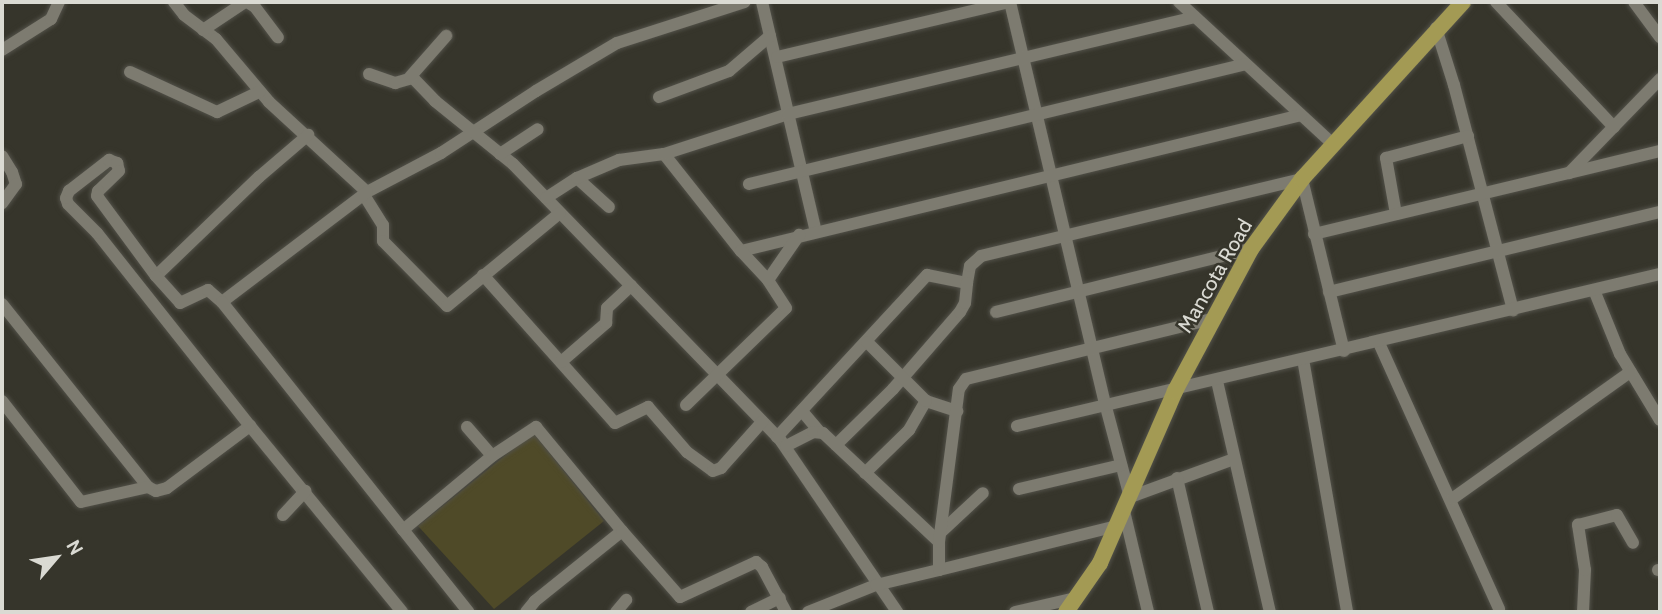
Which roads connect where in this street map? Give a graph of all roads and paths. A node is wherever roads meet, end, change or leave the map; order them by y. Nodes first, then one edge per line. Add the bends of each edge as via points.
1 (59, 2) edge
2 (174, 2) edge
3 (745, 2) edge
4 (762, 2) edge
5 (1010, 2) edge
6 (1179, 2) edge
7 (1463, 2) edge
8 (1496, 2) edge
9 (1634, 2) edge
10 (252, 3) edge
11 (1195, 16) junction
12 (1436, 28) junction
13 (203, 30) junction
14 (446, 36) dead end
15 (770, 36) junction
16 (278, 37) dead end
17 (1660, 37) edge
18 (2, 50) edge
19 (777, 57) junction
20 (1025, 59) junction
21 (1246, 64) junction
22 (130, 72) dead end
23 (369, 74) dead end
24 (410, 78) junction
25 (1660, 79) edge
26 (1660, 90) edge
27 (259, 92) junction
28 (1647, 93) junction
29 (659, 97) dead end
30 (788, 114) junction
31 (1301, 115) junction
32 (1037, 117) junction
33 (1614, 127) junction
34 (538, 129) dead end
35 (474, 131) junction
36 (308, 135) junction
37 (1468, 136) junction
38 (1333, 144) junction
39 (1660, 151) edge
40 (500, 154) junction
41 (664, 154) junction
42 (2, 156) edge
43 (802, 171) junction
44 (1569, 173) junction
45 (1051, 174) junction
46 (577, 178) junction
47 (1302, 179) junction
48 (749, 184) dead end
49 (366, 193) junction
50 (1483, 193) junction
51 (546, 198) junction
52 (2, 202) edge
53 (609, 207) dead end
54 (1660, 212) edge
55 (560, 213) junction
56 (1396, 214) junction
57 (816, 232) junction
58 (1066, 234) junction
59 (1314, 234) junction
60 (799, 235) junction
61 (1251, 249) junction
62 (1497, 250) junction
63 (741, 251) junction
64 (1660, 274) edge
65 (483, 275) junction
66 (156, 276) junction
67 (768, 280) junction
68 (967, 283) junction
69 (631, 286) junction
70 (1078, 290) junction
71 (1594, 290) junction
72 (1329, 292) junction
73 (222, 302) junction
74 (2, 304) edge
75 (1513, 310) junction
76 (996, 312) dead end
77 (1213, 319) junction
78 (867, 342) junction
79 (1379, 343) junction
80 (1093, 348) junction
81 (1344, 351) junction
82 (1303, 359) junction
83 (561, 362) junction
84 (1630, 372) junction
85 (717, 375) junction
86 (904, 377) junction
87 (1217, 381) junction
88 (1175, 391) junction
89 (2, 401) edge
90 (926, 401) junction
91 (686, 405) dead end
92 (1106, 407) junction
93 (802, 411) junction
94 (957, 411) junction
95 (1660, 420) edge
96 (762, 422) junction
97 (250, 426) junction
98 (1017, 426) dead end
99 (467, 427) dead end
100 (818, 431) junction
101 (782, 442) junction
102 (836, 445) junction
103 (492, 456) junction
104 (1234, 459) junction
105 (1121, 465) junction
106 (864, 473) junction
107 (1177, 478) junction
108 (148, 487) junction
109 (1019, 489) dead end
110 (304, 491) junction
111 (983, 493) dead end
112 (1452, 499) junction
113 (1124, 511) junction
114 (283, 515) dead end
115 (402, 530) junction
116 (622, 531) junction
117 (940, 537) junction
118 (1633, 542) dead end
119 (939, 570) junction
120 (876, 585) junction
121 (780, 598) junction
122 (1076, 598) junction
123 (626, 600) dead end
124 (1499, 609) dead end
125 (402, 612) edge
126 (469, 612) edge
127 (526, 612) edge
128 (616, 612) edge
129 (751, 612) edge
130 (786, 612) edge
131 (808, 612) edge
132 (897, 612) edge
133 (1015, 612) edge
134 (1066, 612) edge
135 (1148, 612) edge
136 (1208, 612) edge
137 (1270, 612) edge
138 (1347, 612) edge
139 (1583, 612) edge

1 - 18 street via 51,19
2 - 13 street
3 - 35 street via 617,43
4 - 15 street
5 - 19 street
5 - 20 street
6 - 11 street
7 - 12 main road, Mancota Road
8 - 33 street
9 - 17 street
10 - 13 street
10 - 16 street
11 - 20 street
11 - 21 street
12 - 37 street
12 - 38 main road, Mancota Road
13 - 27 street via 228,51
14 - 24 street
15 - 19 street
15 - 29 street via 729,71
19 - 30 street
20 - 30 street
20 - 32 street
21 - 31 street
21 - 32 street
22 - 27 street via 217,112
23 - 24 street via 395,83
24 - 35 street
25 - 28 street
26 - 28 street
27 - 36 street
28 - 33 street
30 - 41 street
30 - 43 street
31 - 38 street
31 - 45 street
32 - 43 street
32 - 45 street
33 - 44 street
34 - 40 street
35 - 40 street
35 - 49 street
36 - 49 street
36 - 66 street
37 - 50 street
37 - 56 street via 1386,158
38 - 47 main road, Mancota Road
39 - 44 street
40 - 51 street
41 - 46 street via 619,160
41 - 63 street
42 - 52 street via 16,184
43 - 48 street
43 - 57 street
44 - 50 street
45 - 57 street
45 - 58 street
46 - 51 street
46 - 53 street
47 - 58 street
47 - 59 street
47 - 61 main road, Mancota Road
49 - 65 street via 383,225 383,241 443,304 450,304
49 - 73 street
50 - 56 street
50 - 62 street
51 - 55 street
54 - 62 street
55 - 65 street
55 - 69 street
56 - 59 street
57 - 60 street
58 - 68 street via 977,258 970,266
58 - 70 street
59 - 72 street
60 - 63 street
60 - 67 street
61 - 70 street
61 - 77 main road, Mancota Road
62 - 72 street
62 - 75 street
63 - 67 street
64 - 71 street
65 - 83 street
66 - 73 street via 180,303 208,290
66 - 97 street via 97,196 119,171 117,163 109,160 69,191 68,204 97,233
67 - 85 street via 786,308
68 - 78 street via 927,275
68 - 86 street via 960,312
69 - 83 street via 607,308 606,323
69 - 85 street
70 - 76 street
70 - 80 street
71 - 75 street
71 - 84 street
72 - 81 street
73 - 115 street
74 - 108 street
75 - 79 street
77 - 80 street
77 - 88 main road, Mancota Road
78 - 86 street
78 - 93 street
79 - 81 street
79 - 112 street
80 - 92 street
80 - 94 street via 966,379 959,390
81 - 82 street
82 - 87 street
82 - 138 street
83 - 96 street via 612,421 648,407 687,452 710,470 721,468
84 - 95 street
84 - 112 street
85 - 91 street
85 - 96 street
86 - 90 street
86 - 102 street
87 - 88 street
87 - 104 street
88 - 92 street
88 - 113 main road, Mancota Road
89 - 108 street via 81,502
90 - 94 street
90 - 106 street via 909,430
92 - 98 street
92 - 105 street
93 - 100 street
93 - 101 street
94 - 117 street
96 - 101 street
97 - 108 street via 167,488 156,491
97 - 110 street
99 - 103 street
100 - 101 street
100 - 102 street
101 - 120 street
102 - 106 street
103 - 115 street
103 - 116 street via 536,427
104 - 107 street
104 - 137 street
105 - 109 street
105 - 113 street
106 - 117 street
107 - 113 street
107 - 136 street
110 - 114 street
110 - 125 street
111 - 117 street
112 - 124 street
113 - 119 street
113 - 122 main road, Mancota Road via 1100,563
113 - 135 street
115 - 126 street
116 - 121 street via 680,597 756,562
116 - 127 street
117 - 119 street
118 - 139 street via 1616,515 1578,525 1585,570
119 - 120 street
120 - 131 street
120 - 132 street
121 - 129 street
121 - 130 street
122 - 133 street
122 - 134 main road, Mancota Road
123 - 128 street

